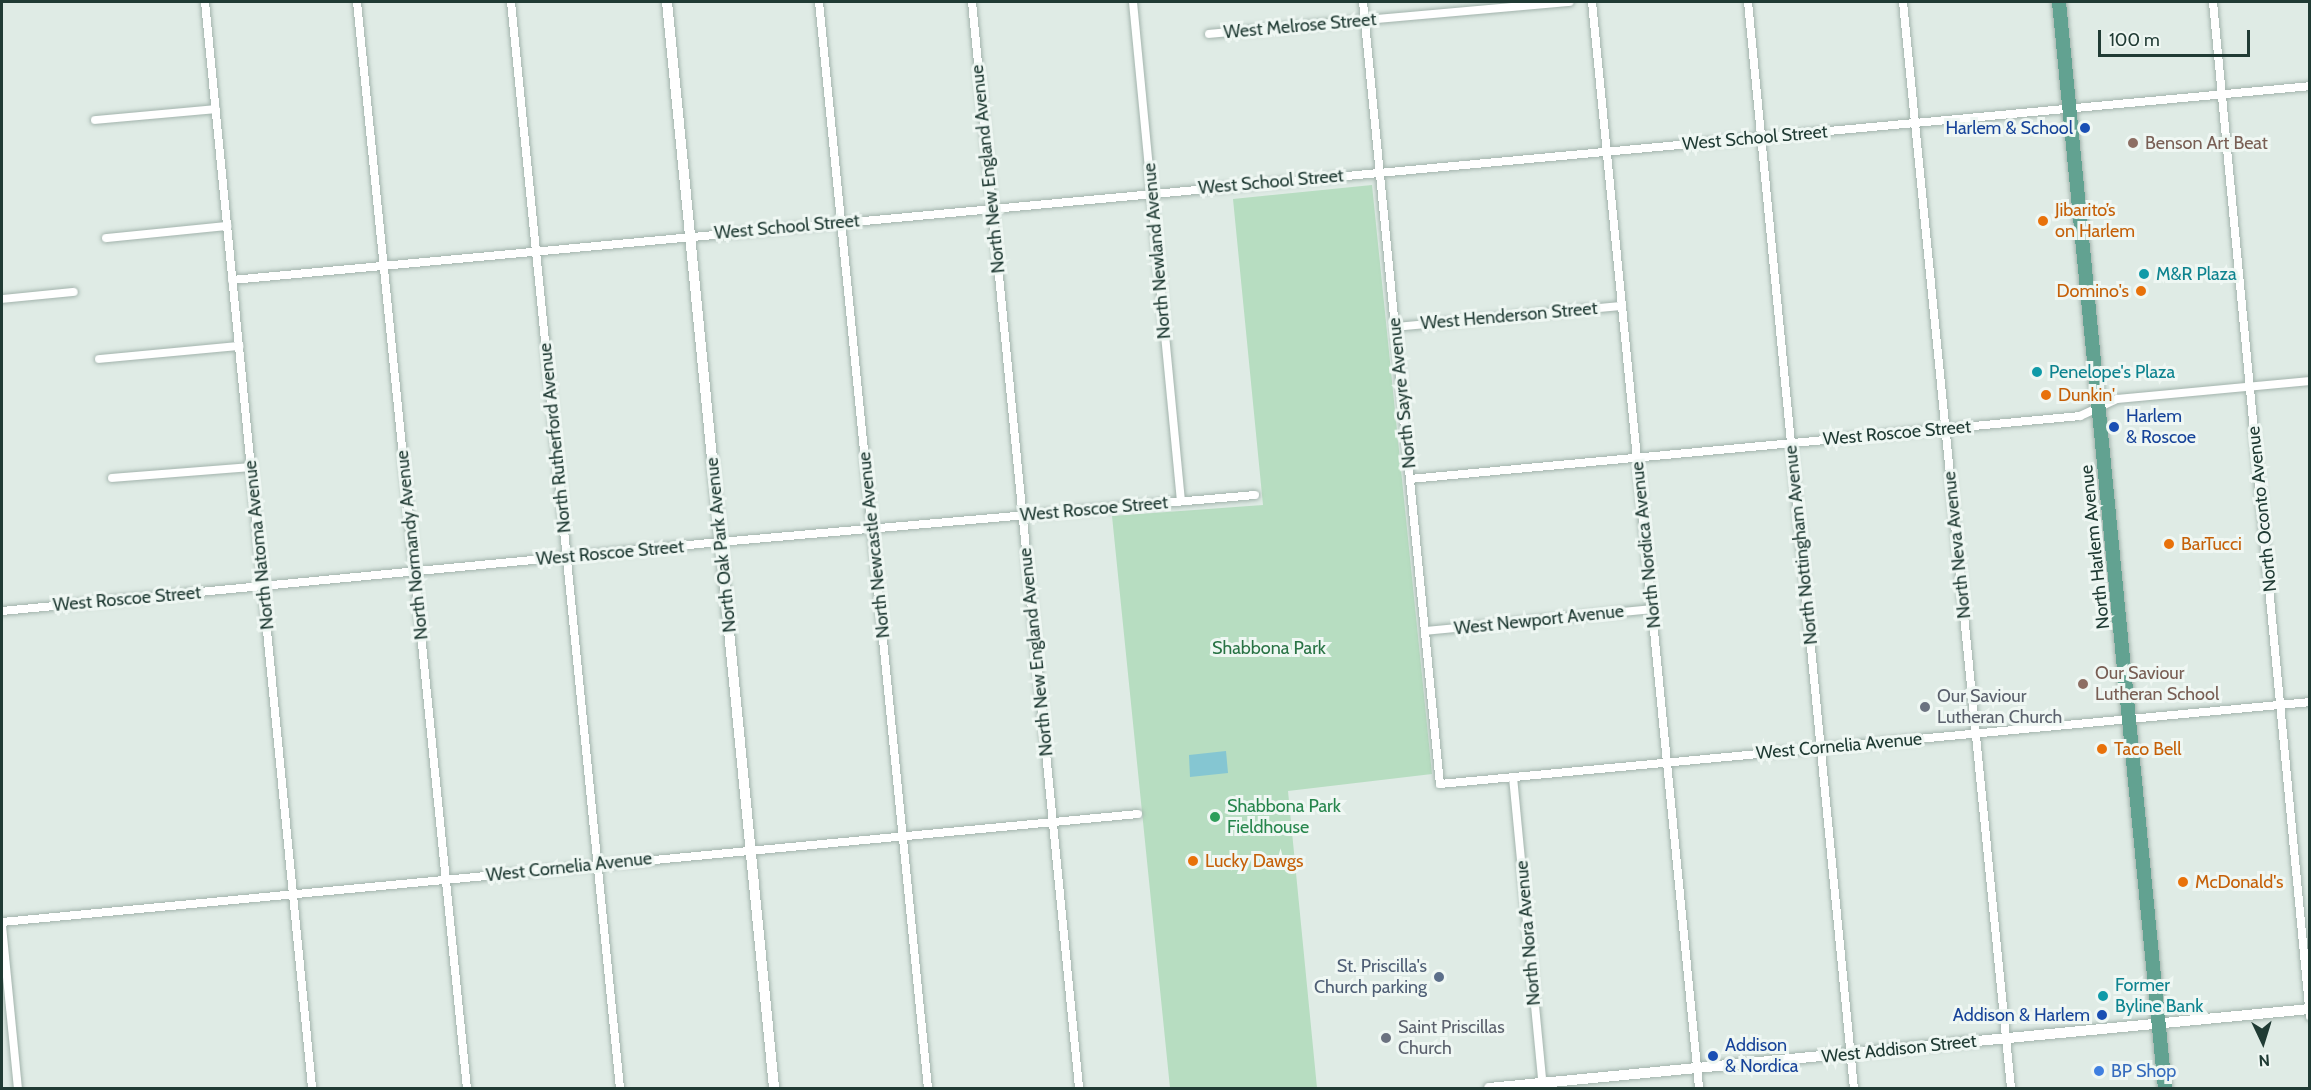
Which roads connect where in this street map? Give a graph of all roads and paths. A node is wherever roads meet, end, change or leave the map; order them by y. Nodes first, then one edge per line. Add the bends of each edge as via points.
1 (205, 2) edge
2 (357, 2) edge
3 (511, 2) edge
4 (667, 2) edge
5 (819, 2) edge
6 (972, 2) edge
7 (1133, 2) edge
8 (1363, 2) edge
9 (1570, 2) edge
10 (1592, 2) edge
11 (1748, 2) edge
12 (1903, 2) edge
13 (2059, 2) edge
14 (2213, 2) edge
15 (1365, 20) junction
16 (1209, 34) dead end
17 (2310, 86) edge
18 (2222, 95) junction
19 (215, 109) junction
20 (2070, 109) junction
21 (95, 120) dead end
22 (1915, 124) junction
23 (1761, 138) junction
24 (1607, 152) junction
25 (1380, 172) junction
26 (1151, 193) junction
27 (992, 208) junction
28 (841, 222) junction
29 (227, 226) junction
30 (690, 236) junction
31 (106, 238) dead end
32 (536, 250) junction
33 (384, 265) junction
34 (232, 279) junction
35 (74, 292) dead end
36 (2, 299) edge
37 (1622, 306) junction
38 (1395, 327) junction
39 (239, 346) junction
40 (99, 359) dead end
41 (2310, 381) edge
42 (2250, 387) junction
43 (2099, 408) junction
44 (1946, 428) junction
45 (1791, 443) junction
46 (1637, 458) junction
47 (251, 467) junction
48 (112, 478) dead end
49 (1410, 479) junction
50 (1256, 495) dead end
51 (1181, 501) junction
52 (1023, 515) junction
53 (872, 529) junction
54 (720, 542) junction
55 (567, 557) junction
56 (415, 571) junction
57 (263, 586) junction
58 (1652, 609) junction
59 (2, 611) edge
60 (1425, 631) junction
61 (2310, 702) edge
62 (2281, 704) junction
63 (2130, 719) junction
64 (1976, 734) junction
65 (1821, 748) junction
66 (1667, 762) junction
67 (1513, 777) junction
68 (1440, 784) joint
69 (1138, 814) dead end
70 (1053, 822) junction
71 (903, 835) junction
72 (751, 849) junction
73 (598, 864) junction
74 (446, 879) junction
75 (293, 894) junction
76 (2, 924) edge
77 (2309, 1009) edge
78 (2310, 1016) edge
79 (2159, 1023) junction
80 (2006, 1038) junction
81 (1851, 1053) junction
82 (1697, 1068) junction
83 (1543, 1086) edge
84 (18, 1089) edge
85 (312, 1089) edge
86 (467, 1089) edge
87 (620, 1089) edge
88 (774, 1089) edge
89 (928, 1089) edge
90 (1079, 1089) edge
91 (1490, 1089) edge
92 (1699, 1089) edge
93 (1854, 1089) edge
94 (2011, 1089) edge
95 (2165, 1089) edge

1 - 19 street, North Natoma Avenue
2 - 33 street, North Normandy Avenue
3 - 32 street, North Rutherford Avenue
4 - 30 street, North Oak Park Avenue
5 - 28 street, North Newcastle Avenue
6 - 27 street, North New England Avenue
7 - 26 street, North Newland Avenue
8 - 15 street, North Sayre Avenue
9 - 15 street, West Melrose Street
10 - 24 street, North Nordica Avenue
11 - 23 street, North Nottingham Avenue
12 - 22 street, North Neva Avenue
13 - 20 main road, North Harlem Avenue
14 - 18 street, North Oconto Avenue
15 - 16 street, West Melrose Street
15 - 25 street, North Sayre Avenue
17 - 18 street, West School Street
18 - 20 street, West School Street
18 - 42 street, North Oconto Avenue
19 - 21 street
19 - 29 street, North Natoma Avenue
20 - 22 street, West School Street
20 - 43 main road, North Harlem Avenue
22 - 23 street, West School Street
22 - 44 street, North Neva Avenue
23 - 24 street, West School Street
23 - 45 street, North Nottingham Avenue
24 - 25 street, West School Street
24 - 37 street, North Nordica Avenue
25 - 26 street, West School Street
25 - 38 street, North Sayre Avenue
26 - 27 street, West School Street
26 - 51 street, North Newland Avenue
27 - 28 street, West School Street
27 - 52 street, North New England Avenue
28 - 30 street, West School Street
28 - 53 street, North Newcastle Avenue
29 - 31 street
29 - 34 street, North Natoma Avenue
30 - 32 street, West School Street
30 - 54 street, North Oak Park Avenue
32 - 33 street, West School Street
32 - 55 street, North Rutherford Avenue
33 - 34 street, West School Street
33 - 56 street, North Normandy Avenue
34 - 39 street, North Natoma Avenue
35 - 36 street
37 - 38 street, West Henderson Street
37 - 46 street, North Nordica Avenue
38 - 49 street, North Sayre Avenue
39 - 40 street
39 - 47 street, North Natoma Avenue
41 - 42 street, West Roscoe Street
42 - 43 street, West Roscoe Street via 2118,399
42 - 62 street, North Oconto Avenue
43 - 44 street, West Roscoe Street via 2080,416
43 - 63 main road, North Harlem Avenue
44 - 45 street, West Roscoe Street
44 - 64 street, North Neva Avenue
45 - 46 street, West Roscoe Street
45 - 65 street, North Nottingham Avenue
46 - 49 street, West Roscoe Street
46 - 58 street, North Nordica Avenue
47 - 48 street
47 - 57 street, North Natoma Avenue
49 - 60 street, North Sayre Avenue
50 - 51 street, West Roscoe Street
51 - 52 street, West Roscoe Street
52 - 53 street, West Roscoe Street
52 - 70 street, North New England Avenue
53 - 54 street, West Roscoe Street
53 - 71 street, North Newcastle Avenue
54 - 55 street, West Roscoe Street
54 - 72 street, North Oak Park Avenue
55 - 56 street, West Roscoe Street
55 - 73 street, North Rutherford Avenue
56 - 57 street, West Roscoe Street
56 - 74 street, North Normandy Avenue
57 - 59 street, West Roscoe Street
57 - 75 street, North Natoma Avenue
58 - 60 street, West Newport Avenue
58 - 66 street, North Nordica Avenue
60 - 68 street, North Sayre Avenue
61 - 62 street, West Cornelia Avenue
62 - 63 street, West Cornelia Avenue
62 - 77 street, North Oconto Avenue
63 - 64 street, West Cornelia Avenue
63 - 79 main road, North Harlem Avenue
64 - 65 street, West Cornelia Avenue
64 - 80 street, North Neva Avenue
65 - 66 street, West Cornelia Avenue
65 - 81 street, North Nottingham Avenue
66 - 67 street, West Cornelia Avenue
66 - 82 street, North Nordica Avenue
67 - 68 street, West Cornelia Avenue
67 - 83 street, North Nora Avenue
69 - 70 street, West Cornelia Avenue
70 - 71 street, West Cornelia Avenue
70 - 90 street, North New England Avenue
71 - 72 street, West Cornelia Avenue
71 - 89 street, North Newcastle Avenue
72 - 73 street, West Cornelia Avenue
72 - 88 street, North Oak Park Avenue
73 - 74 street, West Cornelia Avenue
73 - 87 street, North Rutherford Avenue
74 - 75 street, West Cornelia Avenue
74 - 86 street, North Normandy Avenue
75 - 76 street, West Cornelia Avenue
75 - 85 street, North Natoma Avenue
76 - 84 street
77 - 78 street, North Oconto Avenue
77 - 79 street, West Addison Street
79 - 80 street, West Addison Street
79 - 95 main road, North Harlem Avenue
80 - 81 street, West Addison Street
80 - 94 street, North Neva Avenue
81 - 82 street, West Addison Street
81 - 93 street, North Nottingham Avenue
82 - 83 street, West Addison Street
82 - 92 street, North Nordica Avenue
83 - 91 street, West Addison Street

